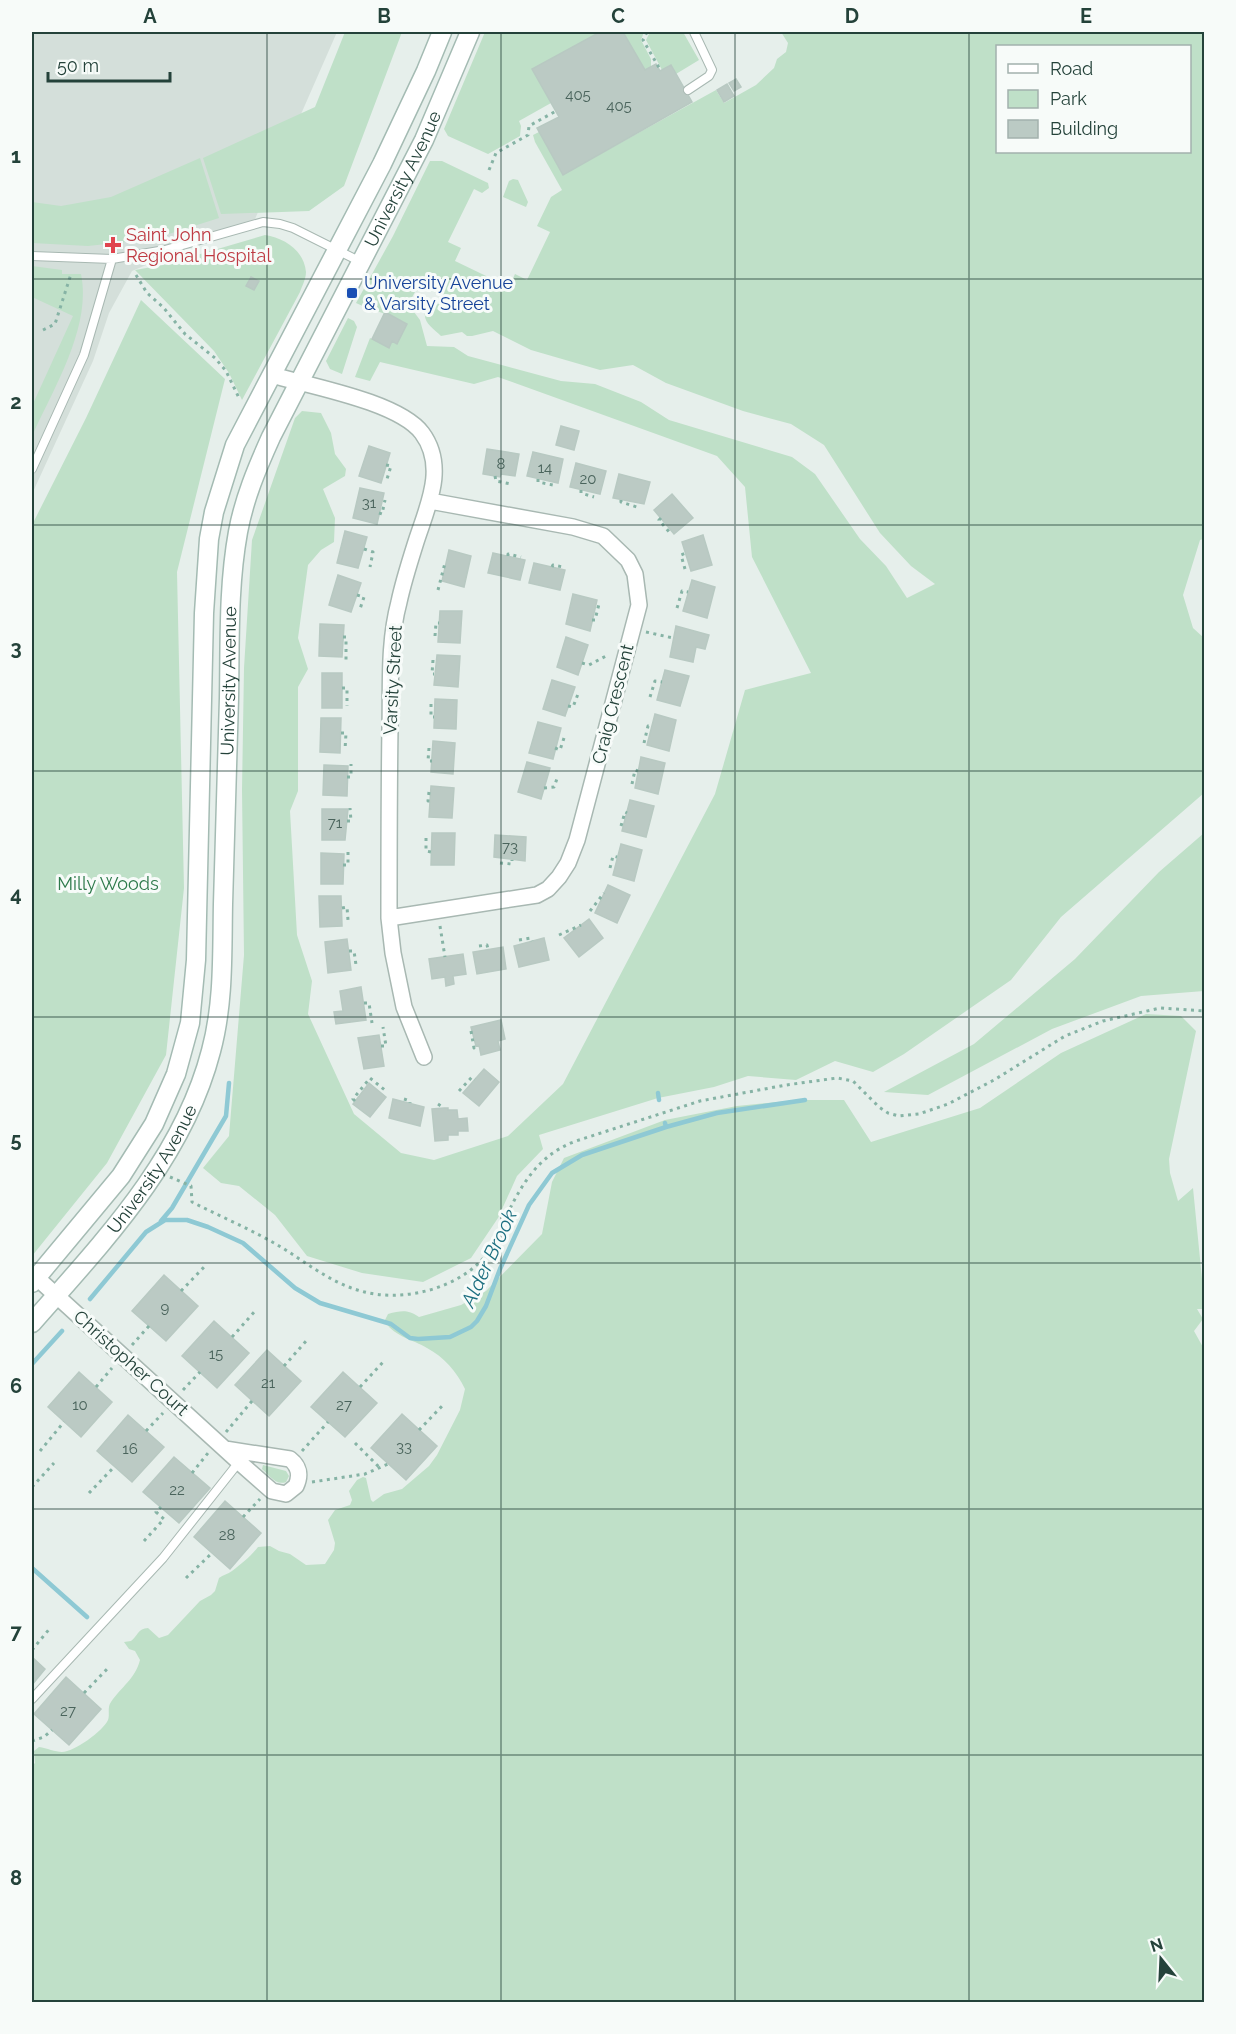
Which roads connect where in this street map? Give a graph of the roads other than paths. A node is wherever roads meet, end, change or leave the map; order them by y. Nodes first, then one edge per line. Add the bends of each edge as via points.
1 (442, 32) edge
2 (470, 32) edge
3 (694, 32) edge
4 (688, 90) dead end
5 (338, 250) junction
6 (32, 256) edge
7 (112, 259) junction
8 (361, 262) junction
9 (272, 375) junction
10 (299, 383) junction
11 (32, 469) edge
12 (430, 501) junction
13 (389, 918) junction
14 (424, 1057) dead end
15 (34, 1280) edge
16 (56, 1295) junction
17 (32, 1323) edge
18 (225, 1449) junction
19 (239, 1462) junction
20 (32, 1699) edge

1 - 5 main road, University Avenue
2 - 8 main road, University Avenue via 424,140
3 - 4 lane via 711,70 709,76
5 - 7 lane via 293,228 263,222 165,250
5 - 8 lane
5 - 9 main road, University Avenue
6 - 7 lane
7 - 11 lane via 84,355
8 - 10 main road, University Avenue
9 - 10 street, Varsity Street
9 - 15 main road, University Avenue via 235,445 209,538 196,960 190,1023 166,1099 139,1150
10 - 12 street, Varsity Street via 382,406 421,431 434,462
10 - 16 main road, University Avenue via 257,466 238,531 230,602 222,985 212,1051 201,1083 158,1171
12 - 13 street, Varsity Street via 399,602 392,642
12 - 13 street, Craig Crescent via 603,536 628,560 635,574 639,605 585,816 559,877 537,896
13 - 14 street, Varsity Street via 404,1007
15 - 16 street, Christopher Court
16 - 17 main road, University Avenue
16 - 18 street, Christopher Court
18 - 19 street, Christopher Court
18 - 19 street, Christopher Court via 293,1461 299,1472 298,1481 286,1494 276,1494
19 - 20 lane via 163,1558

